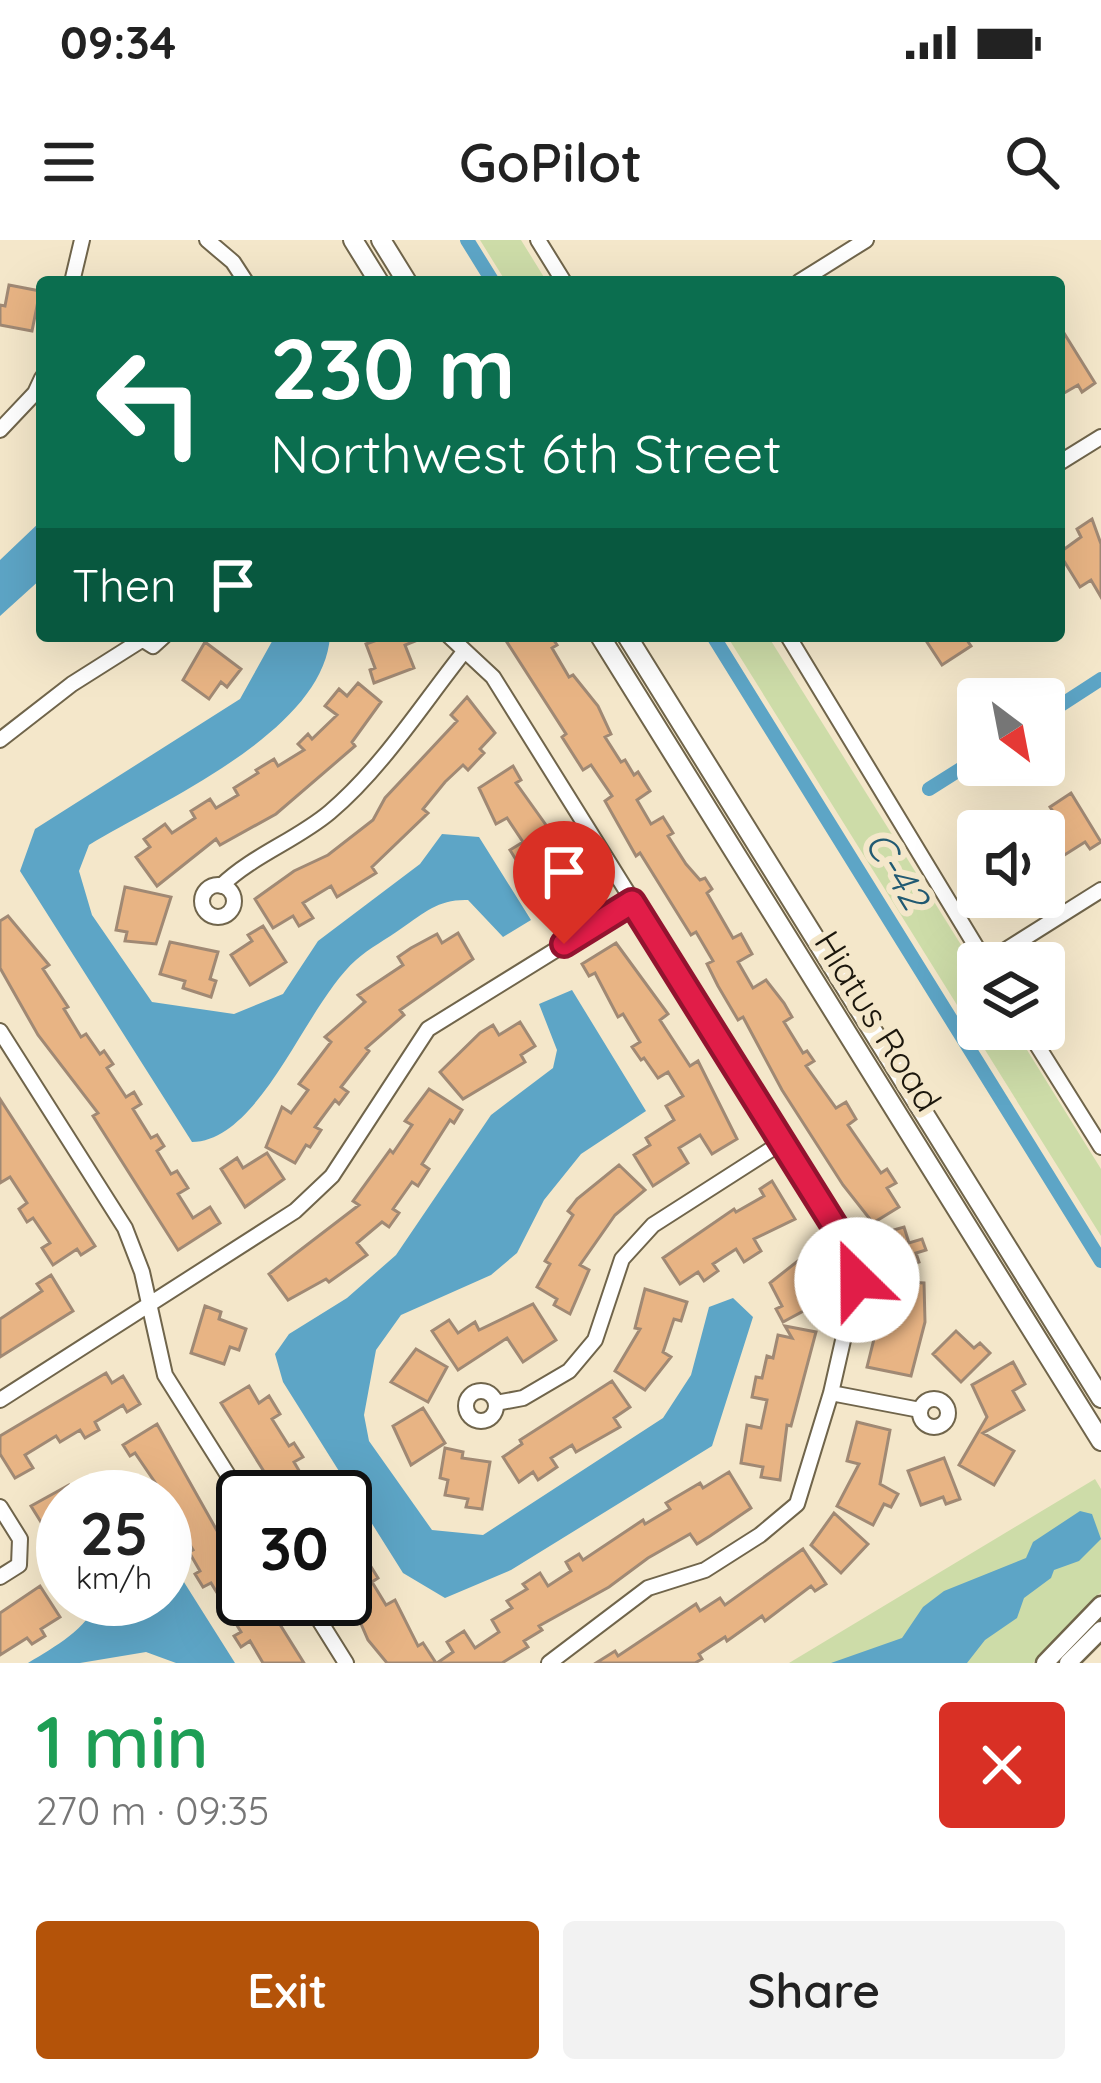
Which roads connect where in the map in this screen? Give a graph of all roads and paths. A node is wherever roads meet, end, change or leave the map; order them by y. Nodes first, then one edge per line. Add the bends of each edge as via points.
1 (82, 240) edge
2 (207, 240) edge
3 (353, 240) edge
4 (381, 240) edge
5 (538, 240) edge
6 (866, 240) edge
7 (73, 276) edge
8 (242, 276) edge
9 (376, 276) edge
10 (403, 276) edge
11 (560, 276) edge
12 (809, 276) edge
13 (36, 391) edge
14 (0, 430) edge
15 (1101, 437) edge
16 (1065, 459) edge
17 (134, 642) edge
18 (454, 642) edge
19 (604, 642) edge
20 (631, 642) edge
21 (792, 642) edge
22 (463, 653) junction
23 (0, 740) edge
24 (221, 886) dead end
25 (1101, 890) edge
26 (632, 902) junction
27 (973, 942) edge
28 (1019, 942) edge
29 (0, 1031) edge
30 (1040, 1050) edge
31 (781, 1143) junction
32 (1101, 1148) edge
33 (148, 1307) junction
34 (831, 1393) junction
35 (1101, 1398) edge
36 (0, 1400) edge
37 (496, 1403) dead end
38 (920, 1410) dead end
39 (1101, 1441) edge
40 (225, 1470) edge
41 (0, 1508) edge
42 (0, 1577) edge
43 (1101, 1605) edge
44 (323, 1626) edge
45 (1101, 1630) edge
46 (346, 1663) edge
47 (549, 1663) edge
48 (1045, 1663) edge
49 (1068, 1663) edge

1 - 7 street
2 - 8 street
3 - 9 main road
4 - 10 main road
5 - 11 street
6 - 12 street
13 - 14 street
15 - 16 street
17 - 23 street
18 - 22 street
19 - 39 main road, Hiatus Road
20 - 35 main road, Hiatus Road
21 - 27 street
22 - 24 street via 358,786
22 - 26 street via 493,677
25 - 28 street
26 - 31 street
26 - 33 street via 428,1029 332,1177 295,1211
29 - 33 street via 125,1228
30 - 32 street
31 - 34 street via 839,1233 857,1280
31 - 37 street via 653,1225 622,1259 595,1340 569,1371 523,1398
33 - 36 street
33 - 40 street via 165,1375
34 - 38 street
34 - 47 street via 797,1504 704,1570 648,1588
41 - 42 street via 20,1540 19,1565
43 - 48 street
44 - 46 street
45 - 49 street

